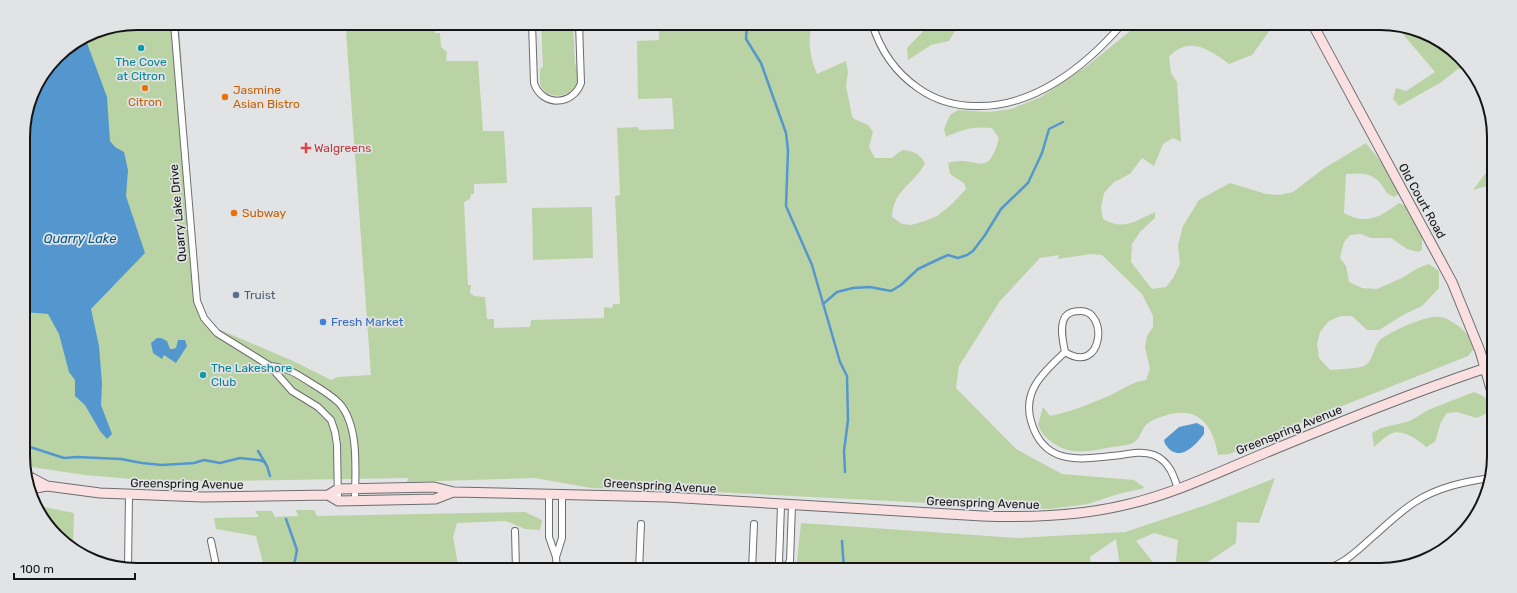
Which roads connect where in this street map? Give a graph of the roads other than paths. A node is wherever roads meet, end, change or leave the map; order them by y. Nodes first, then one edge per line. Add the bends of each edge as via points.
1 (175, 30) edge
2 (532, 30) edge
3 (579, 30) edge
4 (874, 30) edge
5 (1116, 30) edge
6 (1316, 30) edge
7 (1066, 352) junction
8 (1487, 362) edge
9 (270, 366) junction
10 (1487, 370) edge
11 (32, 478) edge
12 (1484, 479) edge
13 (47, 486) junction
14 (35, 488) edge
15 (338, 489) junction
16 (355, 489) junction
17 (1178, 489) junction
18 (454, 492) junction
19 (549, 494) junction
20 (562, 494) junction
21 (129, 495) junction
22 (328, 495) junction
23 (338, 501) junction
24 (355, 501) junction
25 (782, 505) junction
26 (792, 505) junction
27 (641, 524) dead end
28 (754, 524) dead end
29 (515, 530) dead end
30 (211, 542) dead end
31 (556, 557) junction
32 (128, 562) edge
33 (216, 563) edge
34 (516, 563) edge
35 (556, 563) edge
36 (639, 563) edge
37 (752, 563) edge
38 (780, 563) edge
39 (788, 563) edge
40 (1340, 563) edge

1 - 9 street, Quarry Lake Drive via 197,301 204,318 217,333
2 - 3 street via 534,83 541,95 554,100 574,96 579,90
4 - 5 street via 890,62 911,84 950,103 965,106 997,106 1046,88 1092,54
6 - 8 main road, Old Court Road via 1452,282
7 - 7 street via 1071,356 1084,358 1098,345 1097,322 1087,311 1075,311 1064,319 1063,338
7 - 17 street via 1046,370 1029,397 1033,429 1045,447 1070,459 1146,453 1163,461 1173,473
9 - 15 street, Quarry Lake Drive via 292,391 318,407 331,420 337,445
9 - 16 street, Quarry Lake Drive via 298,374 328,393 339,404 348,419 355,448
10 - 17 main road, Greenspring Avenue via 1385,404
11 - 13 main road, Greenspring Avenue
12 - 40 street via 1454,485 1427,495 1402,511 1349,558
13 - 14 main road, Greenspring Avenue
13 - 21 main road, Greenspring Avenue
15 - 16 main road, Greenspring Avenue
15 - 22 main road
15 - 23 street, Quarry Lake Drive
16 - 18 main road, Greenspring Avenue via 434,487
16 - 24 street, Quarry Lake Drive
17 - 26 main road, Greenspring Avenue via 1106,509 1033,517
18 - 19 main road, Greenspring Avenue
18 - 24 main road, Greenspring Avenue via 435,499
19 - 20 main road, Greenspring Avenue
19 - 31 street via 549,537
20 - 25 main road, Greenspring Avenue via 667,497
20 - 31 street via 562,538
21 - 22 main road, Greenspring Avenue
21 - 32 street
22 - 23 main road
23 - 24 main road, Greenspring Avenue
25 - 26 main road, Greenspring Avenue
25 - 38 street
26 - 39 street
27 - 36 street
28 - 37 street
29 - 34 street
30 - 33 street
31 - 35 street

